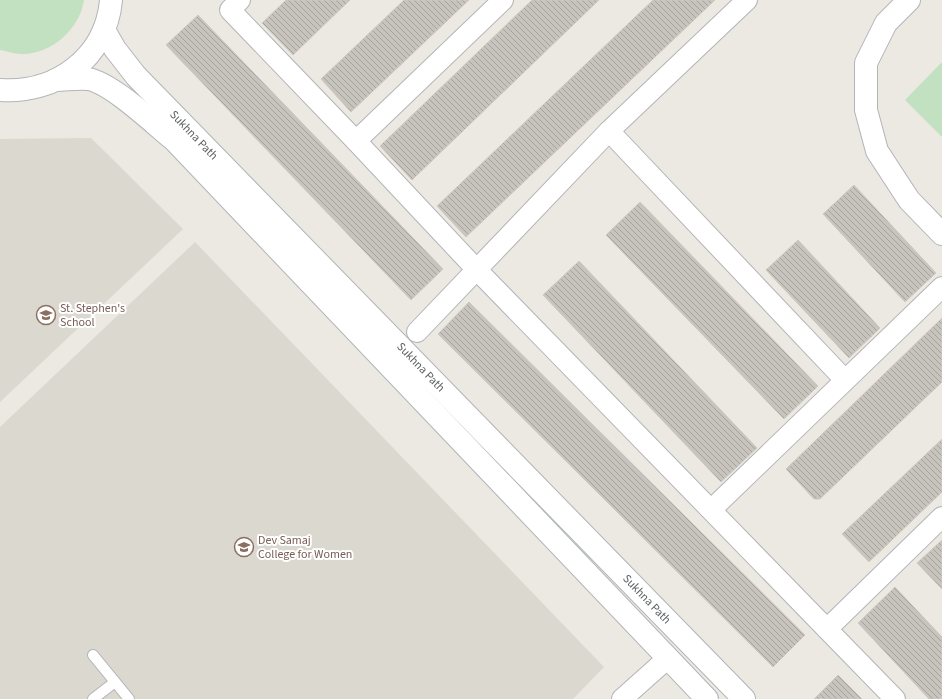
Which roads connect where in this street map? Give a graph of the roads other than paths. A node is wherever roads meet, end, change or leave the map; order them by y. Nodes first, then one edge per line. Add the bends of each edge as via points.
1 (111, 0) edge
2 (240, 0) edge
3 (503, 0) edge
4 (746, 0) edge
5 (909, 0) edge
6 (104, 30) junction
7 (56, 80) junction
8 (0, 90) edge
9 (609, 131) junction
10 (356, 141) junction
11 (942, 234) edge
12 (477, 270) junction
13 (942, 286) edge
14 (417, 332) dead end
15 (845, 380) junction
16 (712, 509) junction
17 (942, 516) edge
18 (827, 629) junction
19 (93, 655) dead end
20 (668, 658) junction
21 (115, 682) junction
22 (93, 699) edge
23 (129, 699) edge
24 (622, 699) edge
25 (707, 699) edge
26 (744, 699) edge
27 (895, 699) edge

1 - 6 main road
2 - 10 street via 230,10
3 - 10 street
4 - 9 street
5 - 11 main road via 886,23 866,63 866,110 877,151 909,200
6 - 7 main road via 85,60
6 - 26 main road, Sukhna Path via 136,76
7 - 8 main road via 36,88
7 - 20 main road, Sukhna Path via 88,79 105,86 174,140
9 - 12 street
9 - 15 street
10 - 12 street
12 - 14 street
12 - 16 street
13 - 15 street
15 - 16 street
16 - 18 street
17 - 18 street
18 - 27 street
19 - 21 lane
20 - 24 street
20 - 25 main road, Sukhna Path
21 - 22 lane
21 - 23 lane

